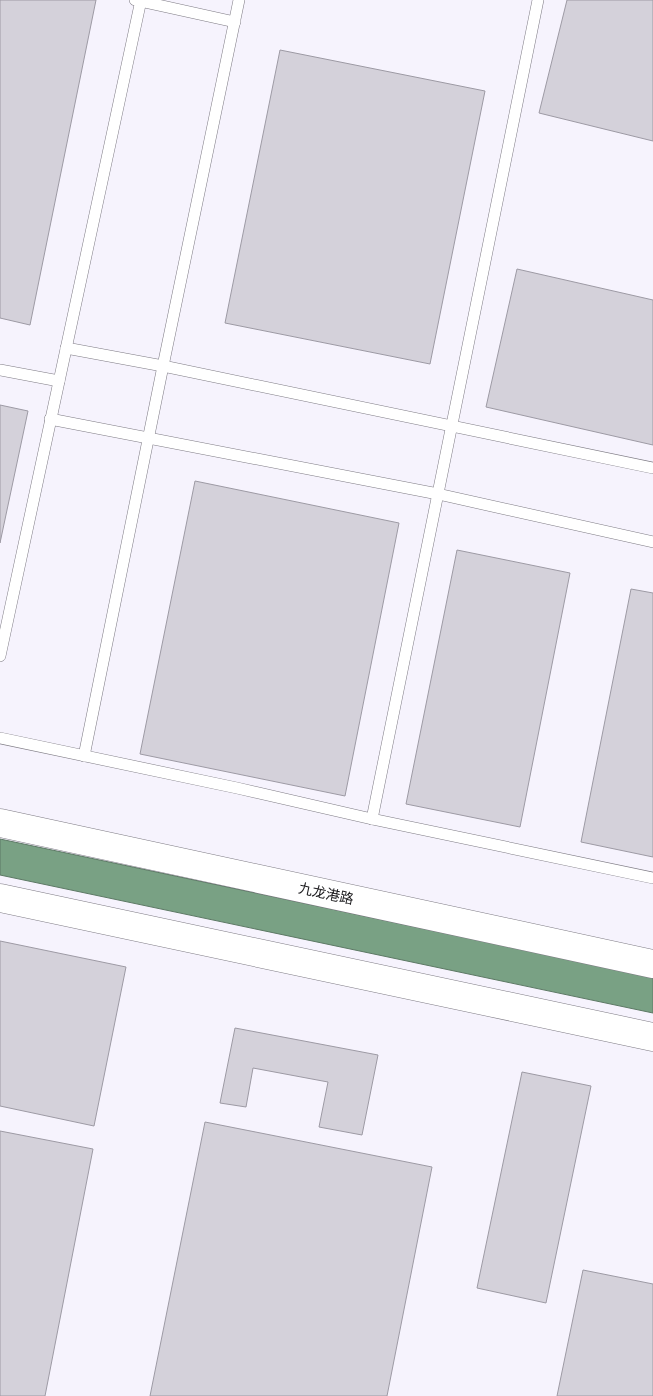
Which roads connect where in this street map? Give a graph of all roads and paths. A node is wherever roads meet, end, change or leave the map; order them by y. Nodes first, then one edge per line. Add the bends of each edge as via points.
1 (139, 0) edge
2 (239, 0) edge
3 (538, 0) edge
4 (235, 22) junction
5 (66, 348) junction
6 (163, 366) junction
7 (0, 370) edge
8 (59, 381) junction
9 (50, 419) junction
10 (452, 427) junction
11 (148, 438) junction
12 (653, 468) edge
13 (438, 494) junction
14 (653, 542) edge
15 (0, 656) edge
16 (0, 738) edge
17 (84, 756) junction
18 (372, 819) junction
19 (0, 824) edge
20 (653, 878) edge
21 (0, 898) edge
22 (653, 964) edge
23 (653, 1037) edge

1 - 4 lane
1 - 5 lane
2 - 4 lane
3 - 10 lane
4 - 6 lane
5 - 6 lane
5 - 8 lane
6 - 10 lane
6 - 11 lane
7 - 8 lane
8 - 9 lane
9 - 11 lane
9 - 15 lane
10 - 12 lane
10 - 13 lane
11 - 13 lane
11 - 17 lane
13 - 14 lane
13 - 18 lane
16 - 17 lane
17 - 18 lane
18 - 20 lane
19 - 22 street, 九龙港路
21 - 23 street

